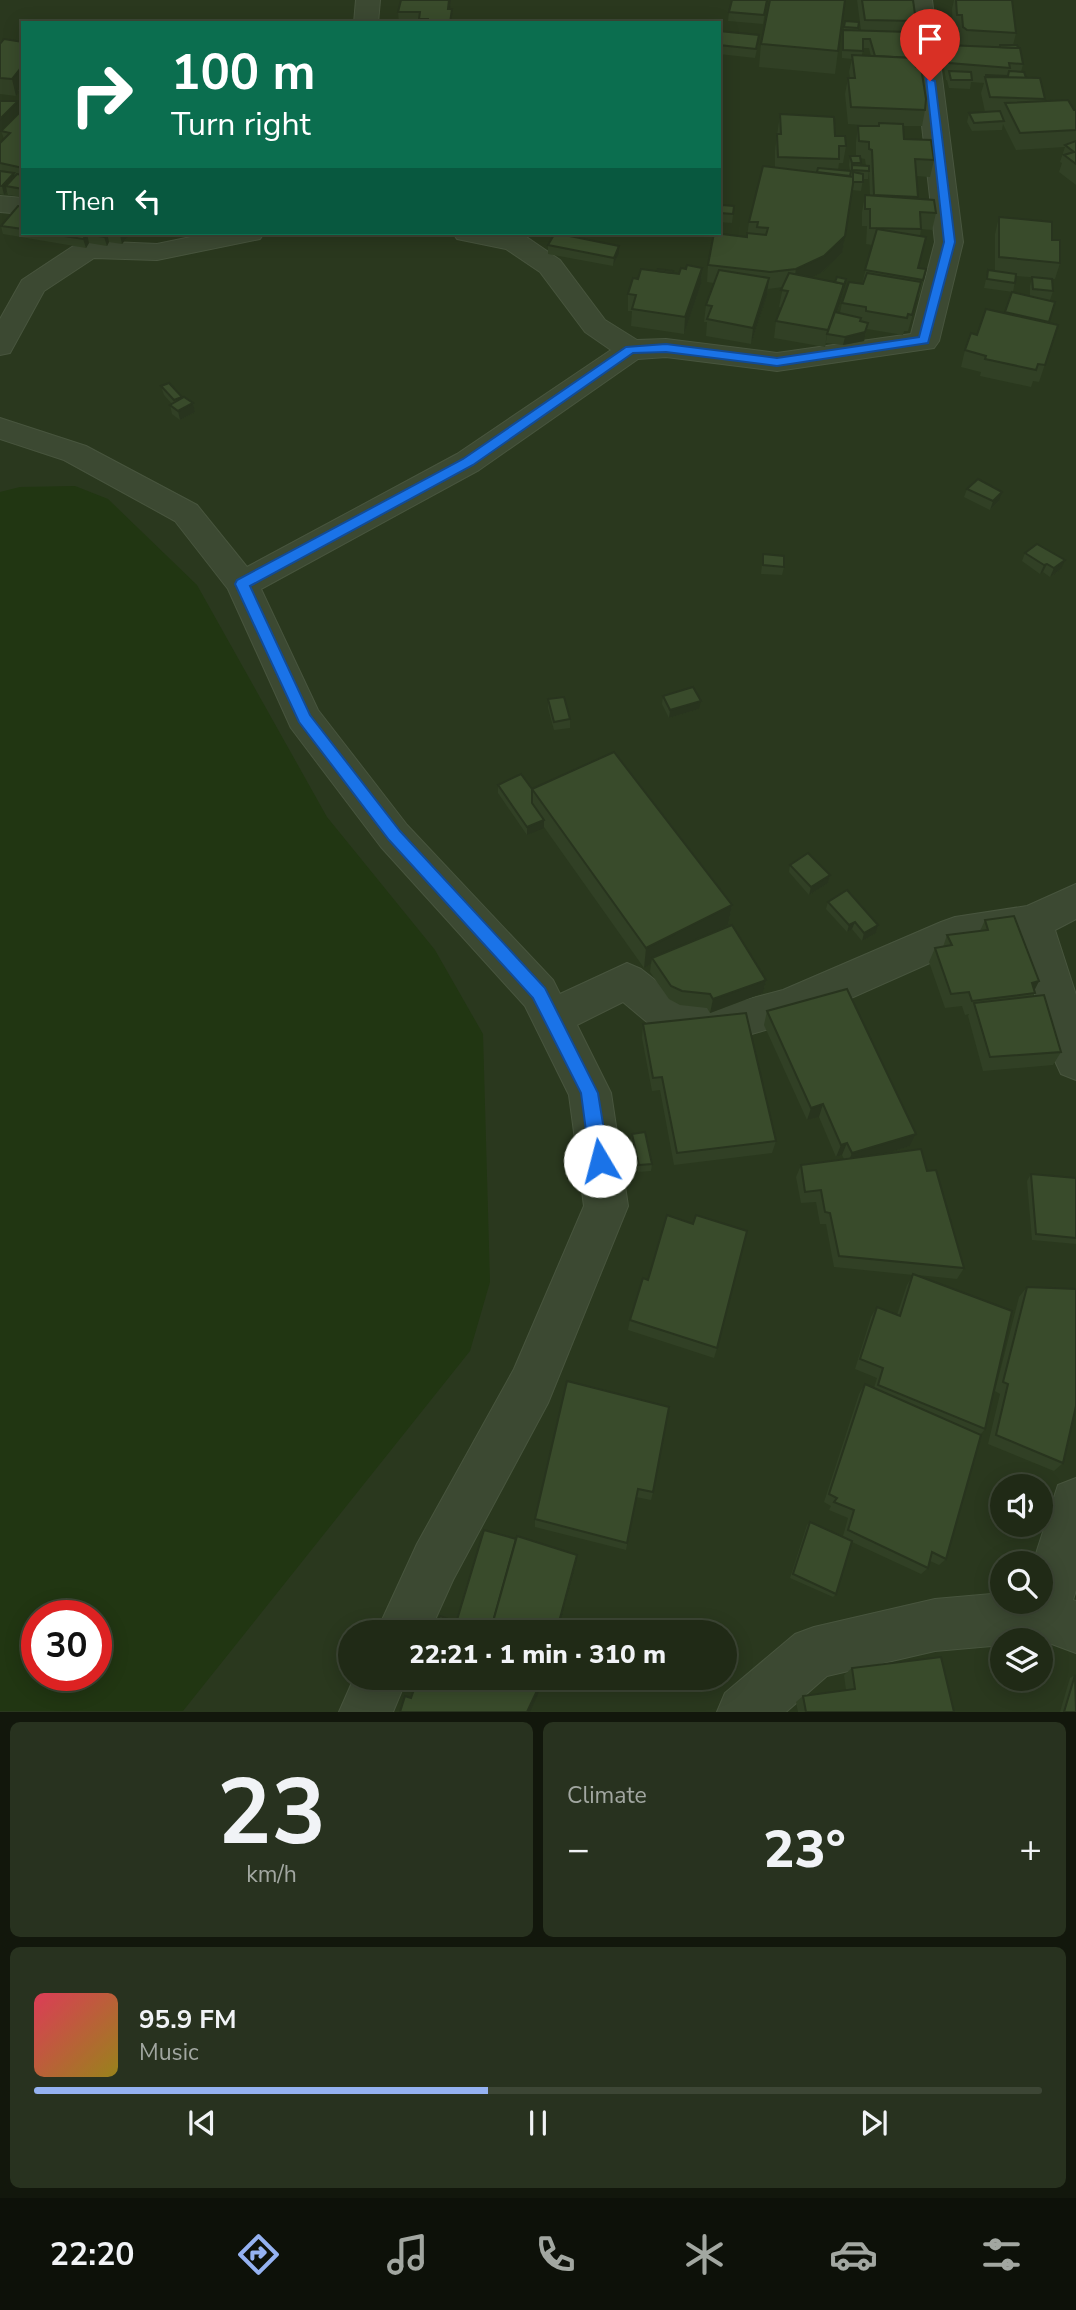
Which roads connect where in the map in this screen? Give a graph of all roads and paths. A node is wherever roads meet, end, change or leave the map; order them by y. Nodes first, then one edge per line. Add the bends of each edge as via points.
1 (368, 0) edge
2 (920, 0) edge
3 (366, 21) edge
4 (240, 235) edge
5 (478, 235) edge
6 (0, 346) edge
7 (631, 350) junction
8 (0, 428) edge
9 (242, 584) junction
10 (1076, 900) edge
11 (1032, 922) junction
12 (551, 1018) junction
13 (1076, 1061) edge
14 (1076, 1503) edge
15 (408, 1620) edge
16 (1059, 1621) edge
17 (376, 1690) edge
18 (366, 1712) edge
19 (744, 1712) edge

1 - 3 street
2 - 7 street via 949,242 924,341 777,362 666,348
4 - 6 street via 157,252 88,249 32,285
5 - 7 street via 515,242 550,266 594,326
7 - 9 street via 468,462
8 - 9 street via 75,453 186,513
9 - 12 street via 304,718 394,836 539,993
10 - 11 street
11 - 12 street via 955,934 789,1006 741,1019 681,1025 627,981
11 - 13 street
12 - 15 street via 590,1093 606,1206 531,1386
14 - 16 street
16 - 19 street via 934,1625 814,1653
17 - 18 street

